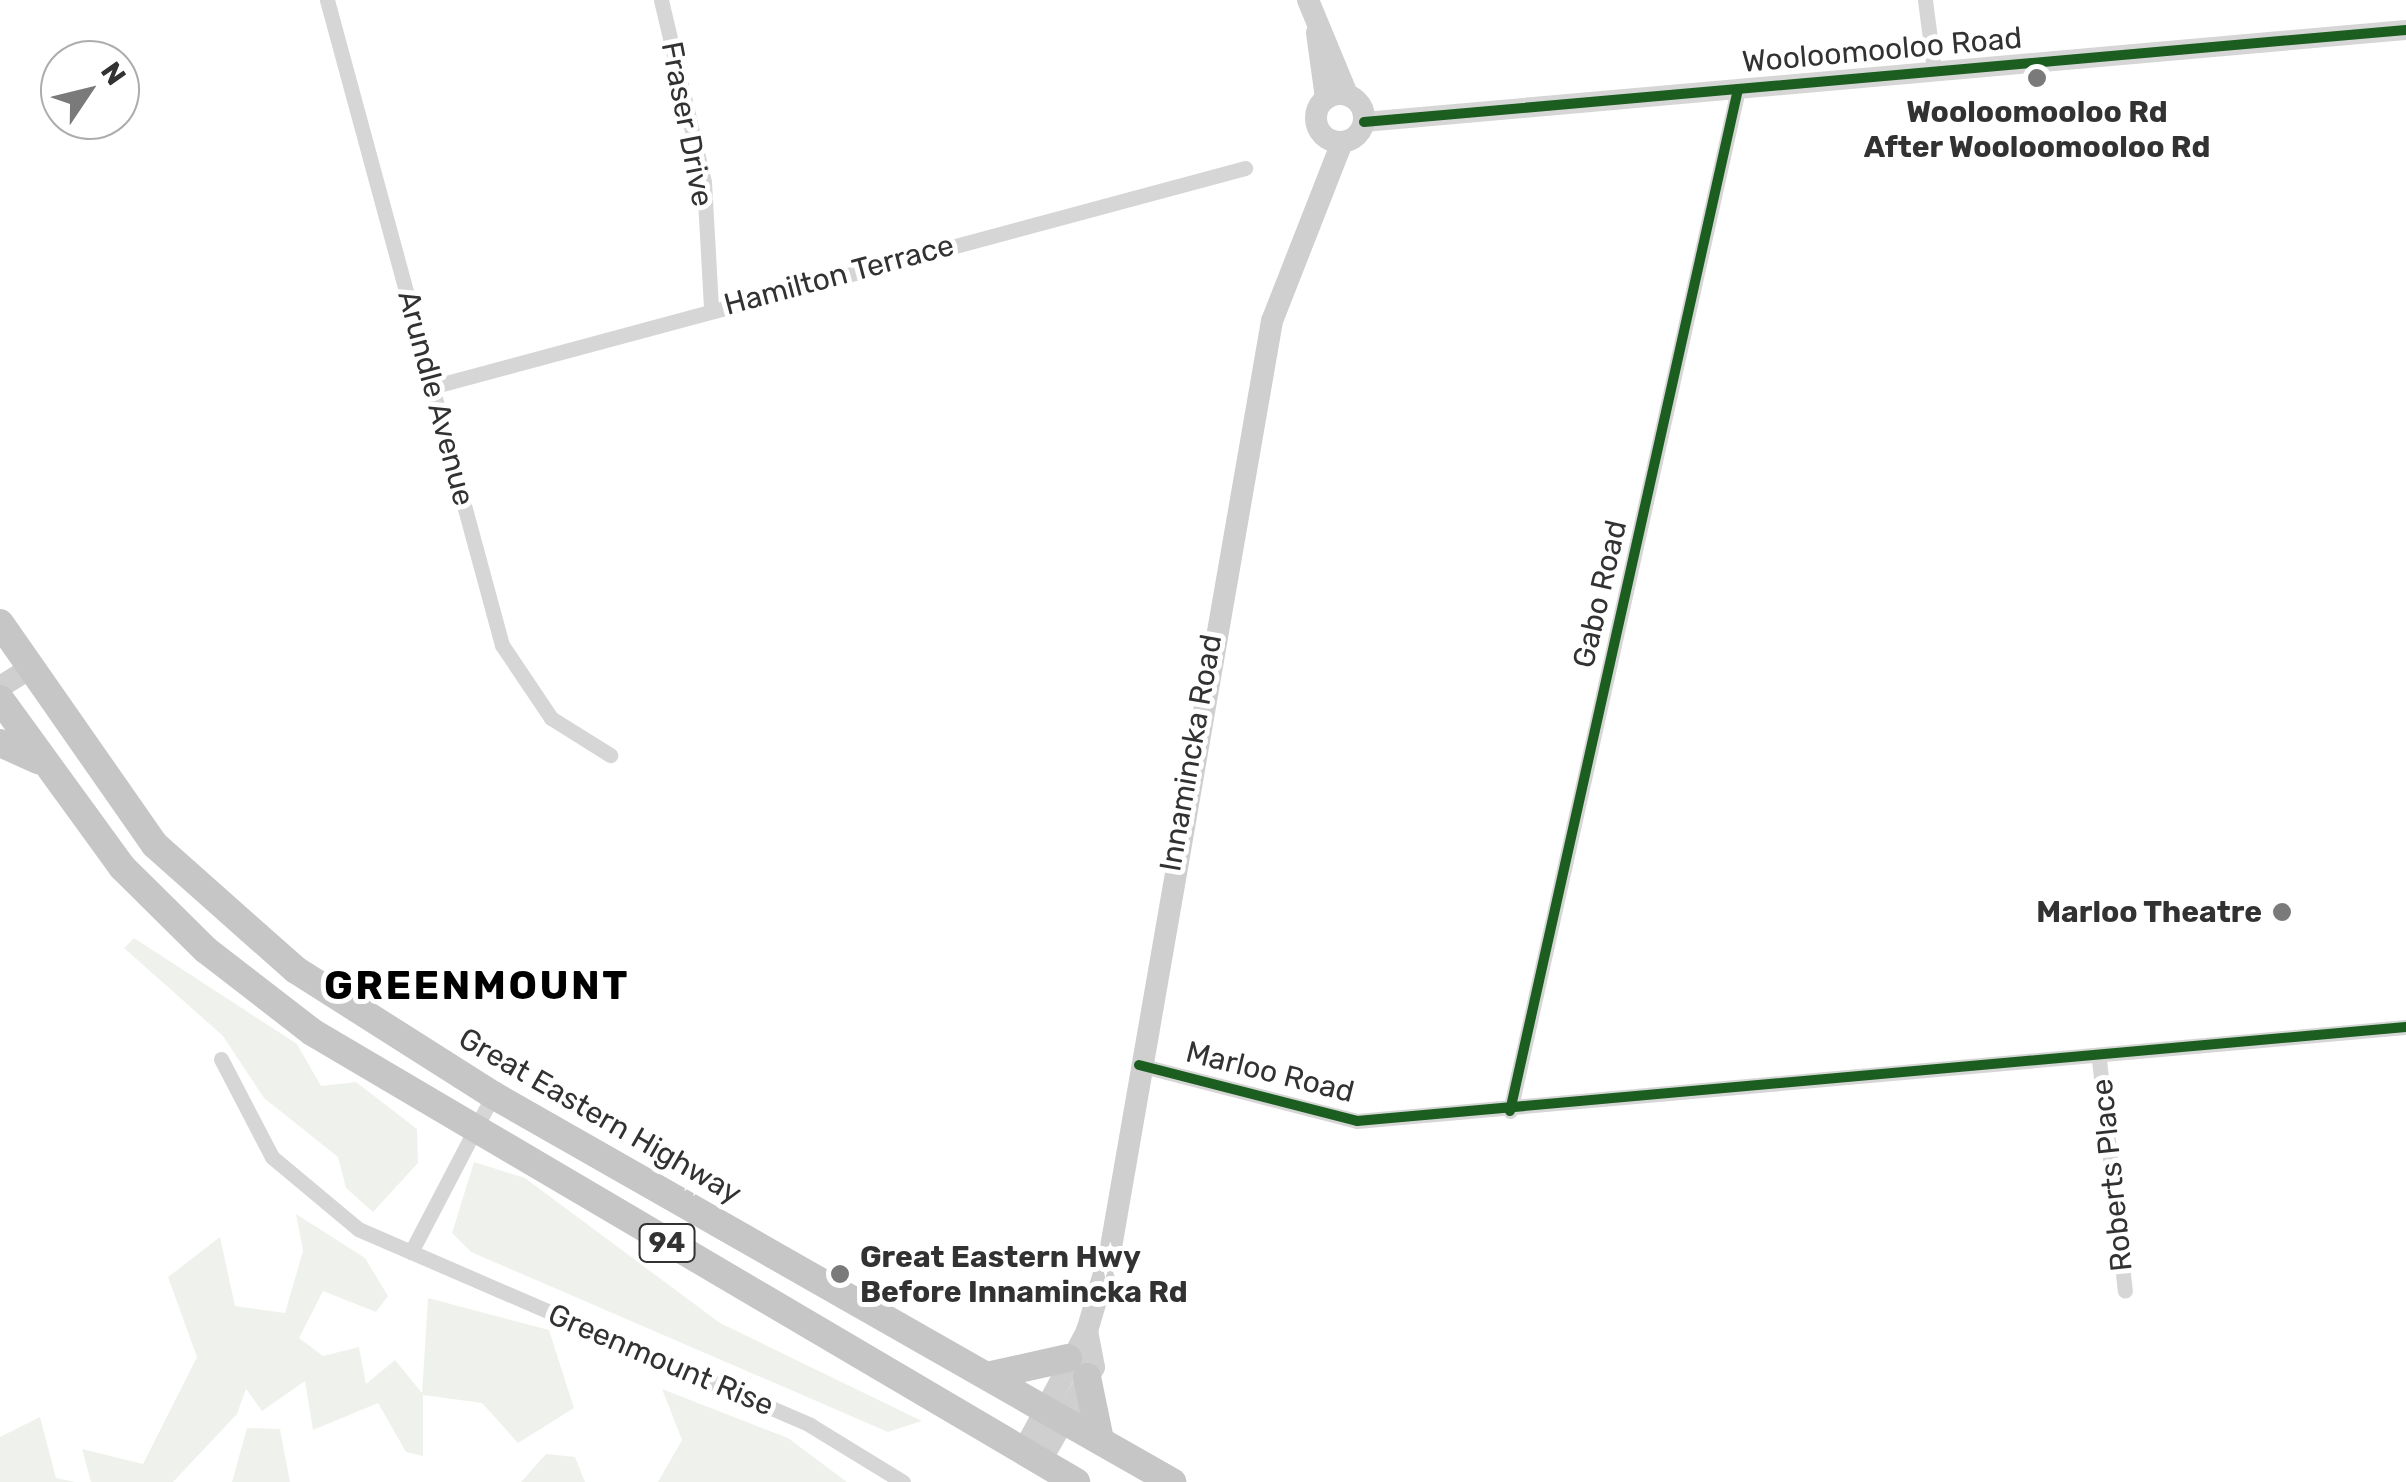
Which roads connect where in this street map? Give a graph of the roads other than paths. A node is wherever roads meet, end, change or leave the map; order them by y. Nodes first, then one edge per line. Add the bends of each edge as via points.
1 (327, 0) edge
2 (661, 0) edge
3 (1308, 0) edge
4 (1925, 0) edge
5 (2406, 30) edge
6 (1934, 69) junction
7 (1738, 89) junction
8 (1350, 106) junction
9 (1335, 140) junction
10 (1245, 168) dead end
11 (710, 309) junction
12 (435, 386) junction
13 (4, 640) edge
14 (26, 671) junction
15 (0, 686) edge
16 (0, 699) edge
17 (0, 744) edge
18 (610, 754) dead end
19 (38, 760) junction
20 (2406, 1027) edge
21 (221, 1058) dead end
22 (2100, 1060) junction
23 (1139, 1065) junction
24 (494, 1095) junction
25 (1510, 1111) junction
26 (475, 1129) junction
27 (411, 1252) junction
28 (2125, 1291) dead end
29 (1078, 1368) junction
30 (986, 1376) junction
31 (1055, 1413) junction
32 (1100, 1440) junction
33 (1032, 1457) junction
34 (903, 1482) edge
35 (1076, 1482) edge
36 (1172, 1482) edge

1 - 12 street, Arundle Avenue
2 - 11 street, Fraser Drive via 704,182
3 - 8 main road
4 - 6 street
5 - 6 street, Wooloomooloo Road
6 - 7 street, Wooloomooloo Road
7 - 8 street, Wooloomooloo Road via 1398,117
7 - 25 street, Gabo Road
8 - 9 main road
8 - 9 main road, Innamincka Road via 1316,118
9 - 23 main road, Innamincka Road via 1315,168 1320,181 1272,321
10 - 11 street, Hamilton Terrace
11 - 12 street, Hamilton Terrace
12 - 18 street, Arundle Avenue via 502,646 550,718
13 - 14 highway, Great Eastern Highway / 94
14 - 15 main road
14 - 24 highway, Great Eastern Highway / 94 via 194,885 342,1002
16 - 19 highway, 94
17 - 19 highway
19 - 26 highway, 94 via 122,867 206,950 312,1032
20 - 22 street, Marloo Road
21 - 27 street, Greenmount Rise via 272,1157 358,1229
22 - 25 street, Marloo Road
22 - 28 street, Roberts Place
23 - 25 street, Marloo Road via 1357,1121
23 - 29 main road, Innamincka Road via 1110,1253
24 - 26 street
24 - 30 highway, Great Eastern Highway / 94
26 - 27 street
26 - 33 highway, 94
27 - 34 street, Greenmount Rise via 810,1424
29 - 30 highway
29 - 31 main road
29 - 32 highway
30 - 31 highway, Great Eastern Highway / 94
31 - 32 highway, Great Eastern Highway / 94
31 - 33 main road
32 - 36 highway, Great Eastern Highway / 94
33 - 35 highway, 94

